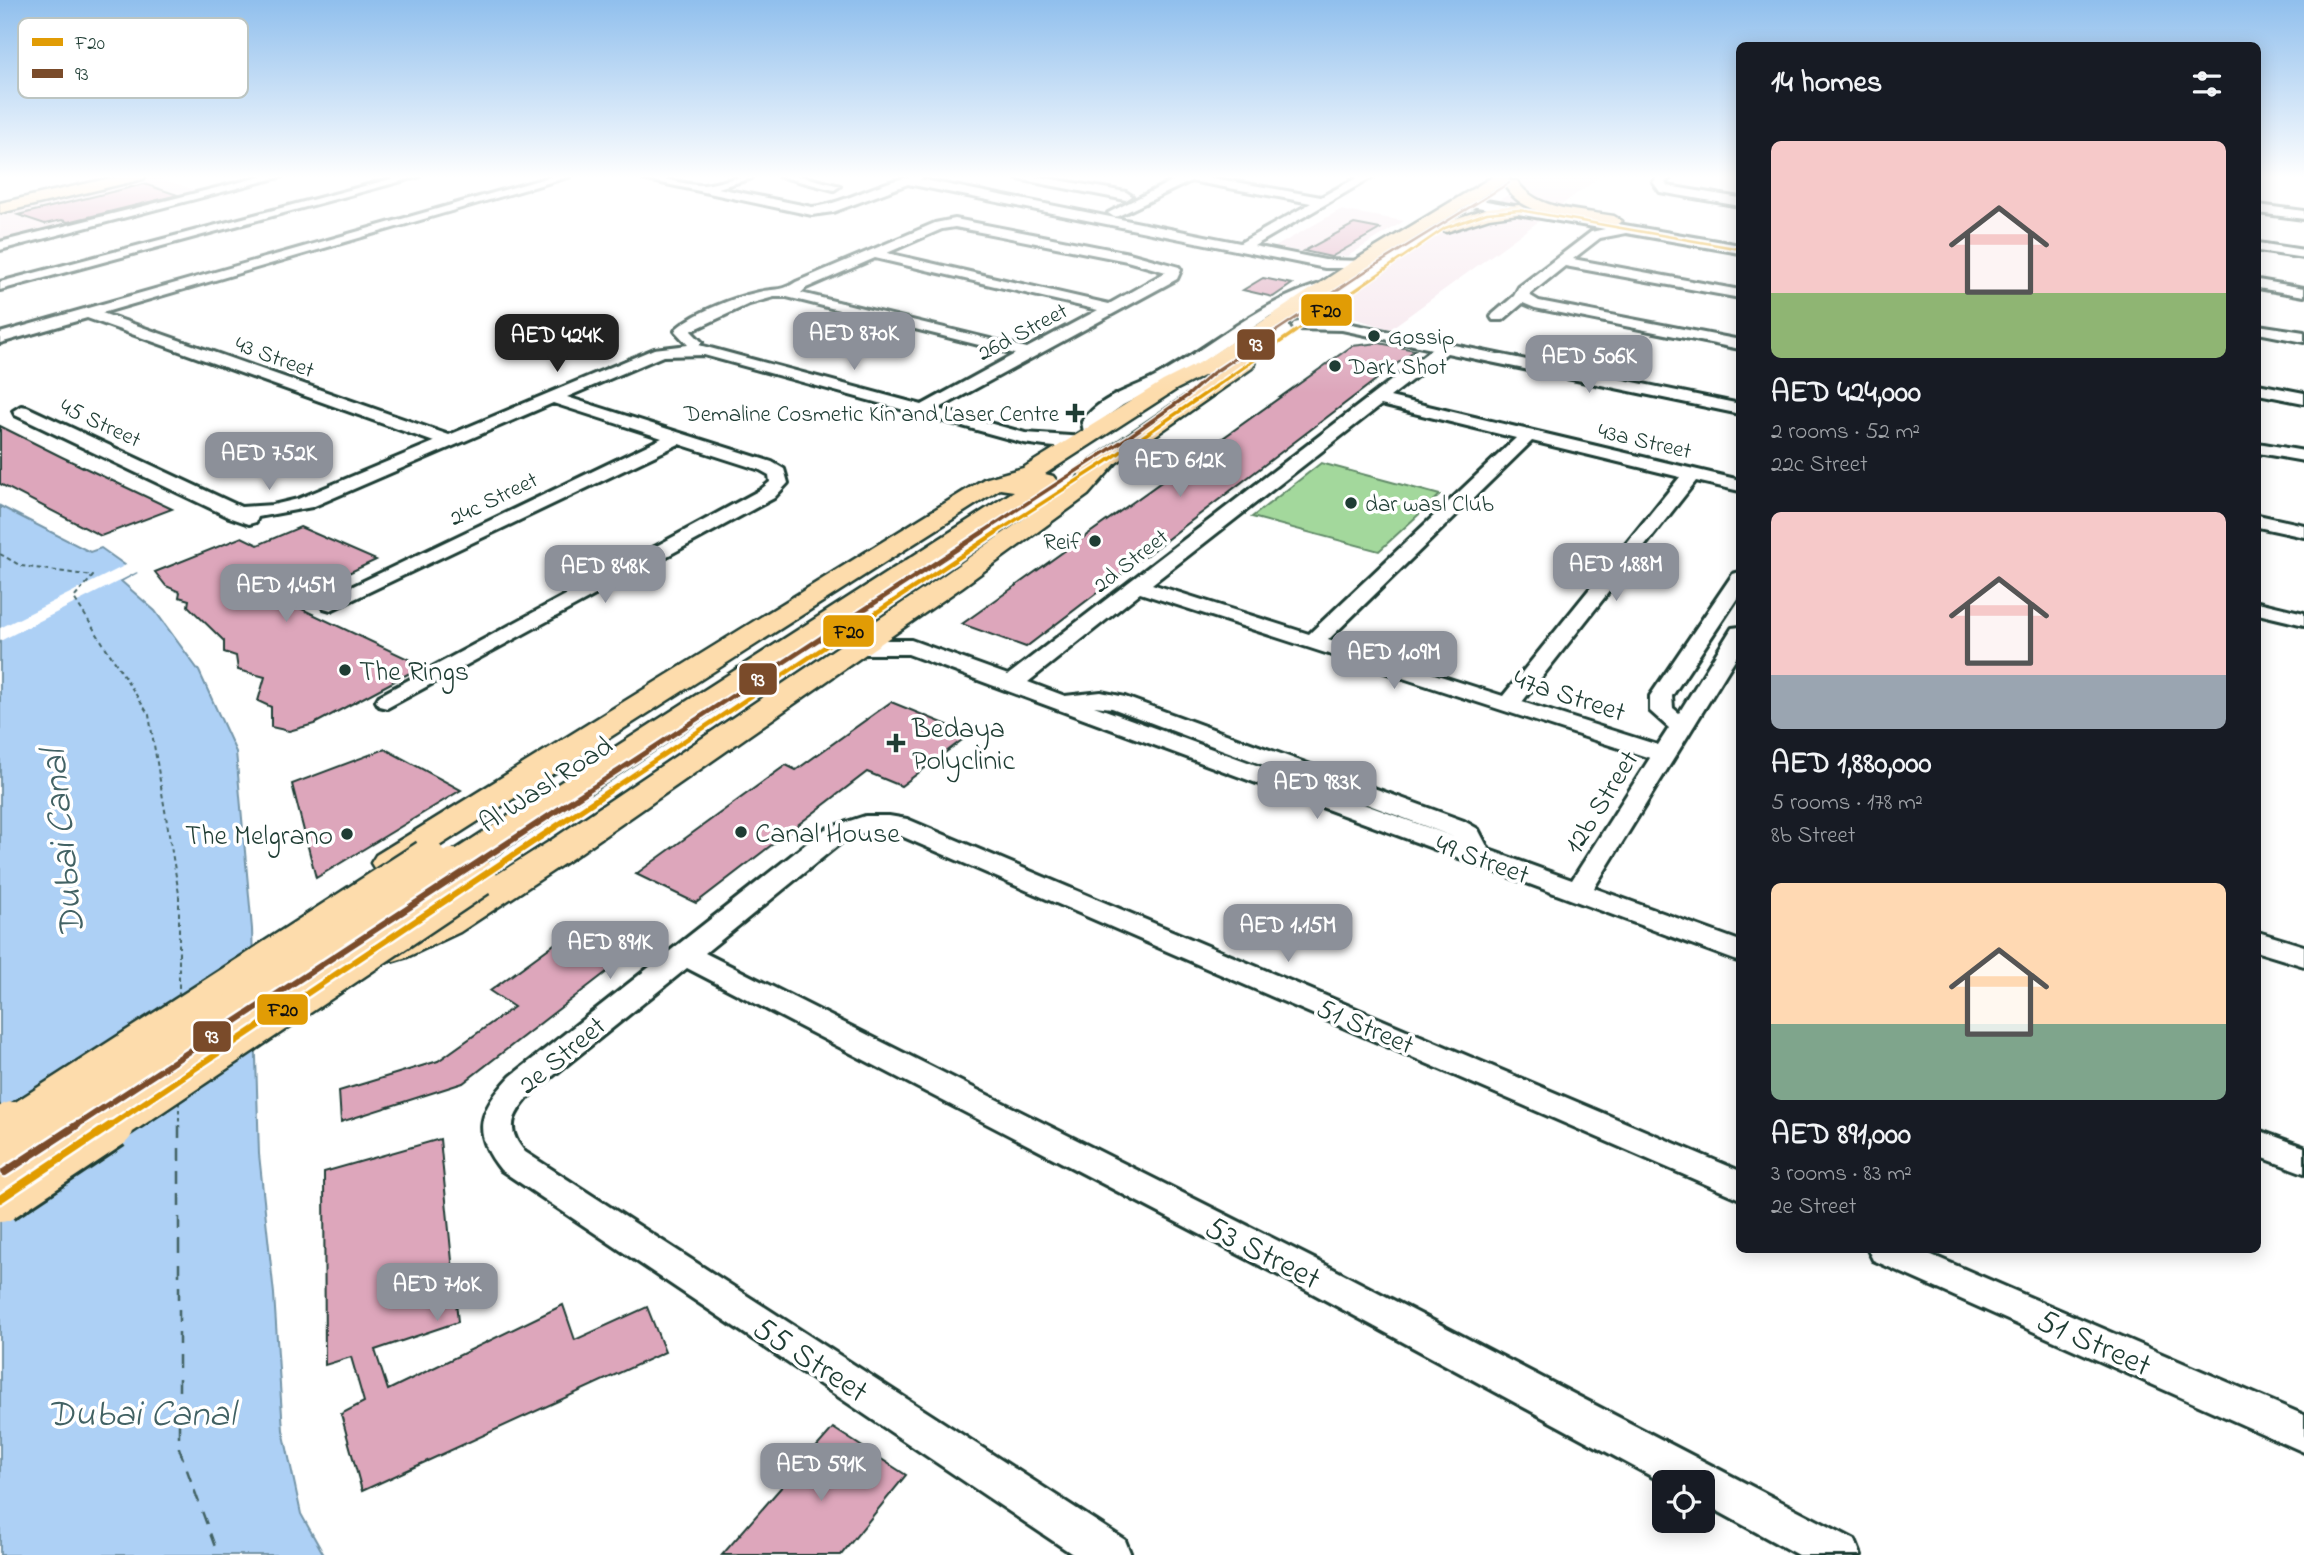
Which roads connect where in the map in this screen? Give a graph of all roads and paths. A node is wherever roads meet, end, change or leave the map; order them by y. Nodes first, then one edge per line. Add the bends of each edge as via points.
1 (141, 249) edge
2 (312, 249) edge
3 (886, 249) edge
4 (1086, 249) edge
5 (1250, 249) edge
6 (1388, 249) edge
7 (1414, 249) edge
8 (1574, 249) edge
9 (2268, 249) edge
10 (873, 254) junction
11 (2304, 254) edge
12 (1562, 261) junction
13 (1325, 264) junction
14 (1361, 264) junction
15 (1335, 281) junction
16 (2261, 285) edge
17 (0, 286) edge
18 (2304, 292) edge
19 (794, 293) junction
20 (1736, 293) edge
21 (1529, 301) junction
22 (1328, 306) junction
23 (1111, 309) junction
24 (88, 313) junction
25 (1498, 317) dead end
26 (1299, 327) junction
27 (2261, 330) edge
28 (2304, 337) edge
29 (0, 338) edge
30 (2261, 338) edge
31 (694, 342) dead end
32 (1736, 344) edge
33 (1442, 345) junction
34 (2304, 345) edge
35 (1028, 353) junction
36 (1485, 354) junction
37 (1208, 366) junction
38 (2261, 390) edge
39 (550, 397) junction
40 (2304, 398) edge
41 (1377, 399) junction
42 (1736, 408) edge
43 (924, 410) junction
44 (22, 411) dead end
45 (1736, 418) edge
46 (1528, 436) junction
47 (1087, 437) junction
48 (677, 438) junction
49 (1024, 438) junction
50 (448, 441) junction
51 (2261, 449) edge
52 (2304, 456) edge
53 (1106, 461) junction
54 (1041, 467) junction
55 (1691, 475) junction
56 (1736, 485) edge
57 (2261, 522) edge
58 (2304, 531) edge
59 (1736, 584) edge
60 (1138, 586) junction
61 (331, 604) dead end
62 (2261, 609) edge
63 (2304, 619) edge
64 (895, 620) junction
65 (1736, 639) edge
66 (1313, 642) junction
67 (856, 647) junction
68 (911, 647) junction
69 (1011, 684) junction
70 (387, 701) dead end
71 (1508, 705) junction
72 (1682, 726) junction
73 (1664, 755) junction
74 (834, 835) joint
75 (453, 867) junction
76 (1578, 893) junction
77 (2261, 943) edge
78 (1736, 951) edge
79 (684, 954) junction
80 (2304, 956) edge
81 (0, 1133) edge
82 (2261, 1144) edge
83 (2304, 1160) edge
84 (513, 1161) joint
85 (0, 1165) edge
86 (1736, 1184) edge
87 (0, 1199) edge
88 (1892, 1253) edge
89 (2304, 1434) edge
90 (1110, 1555) edge
91 (1840, 1555) edge

1 - 17 street
2 - 24 street
3 - 10 street, 26d Street
4 - 23 street, 26d Street via 1174,270 1172,276
5 - 13 street
6 - 14 main road, Al Wasl Road
7 - 22 main road, Al Wasl Road
8 - 12 street
9 - 11 street
10 - 19 street via 797,287
10 - 23 street
12 - 20 street
12 - 21 street via 1524,290
13 - 14 street
13 - 15 street via 1337,270
14 - 15 main road, Al Wasl Road
15 - 37 main road, Al Wasl Road
15 - 47 street, Al Wasl Road via 1295,296 1170,375 1126,397 1093,419
16 - 18 street
19 - 31 street via 760,296 688,326 682,331
19 - 35 street
21 - 25 street
21 - 32 street
22 - 26 main road, Al Wasl Road
22 - 33 street via 1341,320
23 - 35 street, 26d Street
24 - 29 street
24 - 50 street, 43 Street
26 - 33 street via 1342,326
26 - 53 main road, Al Wasl Road
27 - 28 street
30 - 34 street
33 - 36 street
33 - 41 street, 2d Street
35 - 43 street, 26d Street
36 - 42 street
36 - 45 street via 1505,367
37 - 47 main road, Al Wasl Road
37 - 75 main road, Al Wasl Road via 1114,436
38 - 40 street
39 - 43 street via 659,352 678,349 705,350
39 - 48 street
39 - 50 street
41 - 46 street, 43a Street
41 - 60 street, 2d Street
43 - 49 street
44 - 50 street, 45 Street via 248,518 284,513
46 - 55 street, 43a Street
46 - 66 street
47 - 49 street via 1053,443
47 - 54 main road, Al Wasl Road
48 - 61 street, 24c Street
48 - 70 street via 766,466 778,472 779,483
49 - 54 street via 1044,448
51 - 52 street
53 - 64 main road via 1072,496
53 - 75 main road, Al Wasl Road
54 - 67 main road via 992,484 346,890 325,907 318,933 338,951 356,954 400,946 426,934 562,849
54 - 75 main road, Al Wasl Road
55 - 56 street, 43a Street
55 - 71 street
57 - 58 street
59 - 72 street via 1661,696 1662,711
60 - 66 street, 47a Street
60 - 69 street, 2d Street
62 - 63 street
64 - 67 main road
64 - 68 street via 897,632
65 - 72 street, 12b Street
66 - 71 street, 47a Street
67 - 68 street, 49 Street
68 - 69 street, 49 Street
69 - 76 street, 49 Street
71 - 73 street, 47a Street
72 - 73 street, 12b Street
73 - 76 street, 12b Street
74 - 79 street, 2e Street
74 - 86 street, 51 Street via 865,822 898,825
75 - 81 main road, Al Wasl Road, bridge
75 - 85 main road, Al Wasl Road, bridge
75 - 87 main road, Al Wasl Road, bridge
76 - 78 street, 49 Street
77 - 80 street
79 - 84 street, 2e Street via 507,1100 496,1134 501,1149
79 - 91 street, 53 Street via 1304,1271
82 - 83 street
84 - 90 street, 55 Street
88 - 89 street, 51 Street

